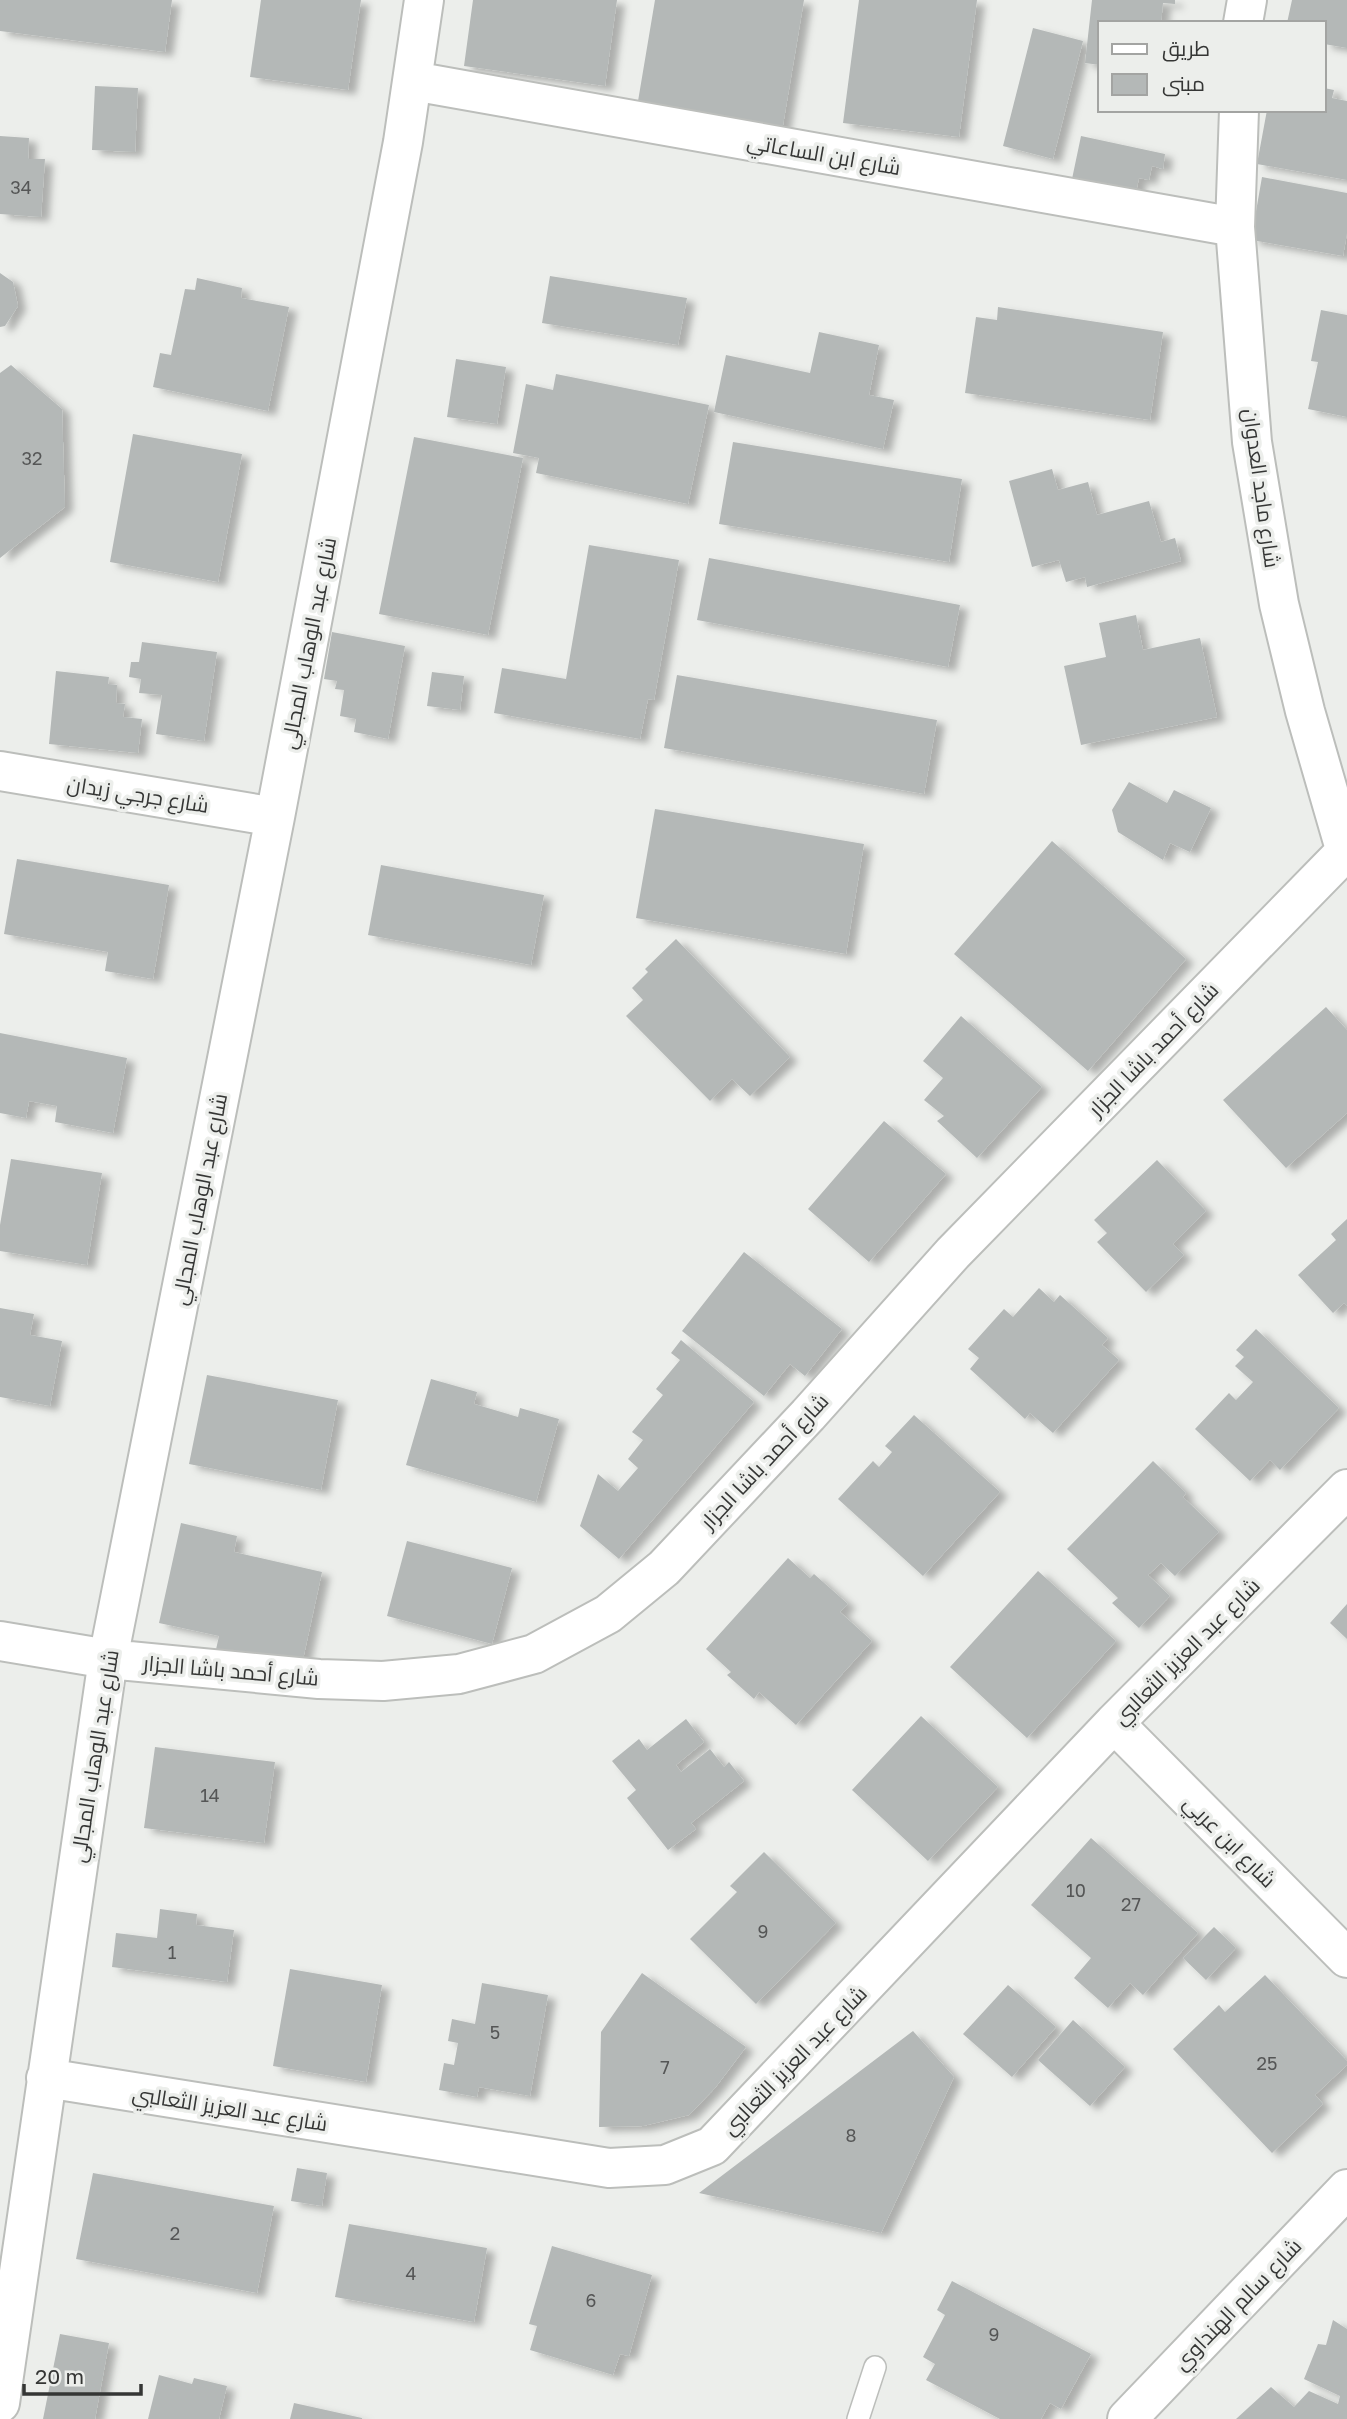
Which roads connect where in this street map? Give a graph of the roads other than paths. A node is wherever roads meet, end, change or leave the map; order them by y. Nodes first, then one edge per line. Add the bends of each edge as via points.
1 (425, 0) edge
2 (1247, 0) edge
3 (1243, 21) edge
4 (413, 80) junction
5 (1239, 112) edge
6 (1235, 226) junction
7 (0, 771) edge
8 (275, 817) junction
9 (1346, 854) edge
10 (1347, 1489) edge
11 (0, 1641) edge
12 (108, 1659) junction
13 (1114, 1723) junction
14 (1347, 1958) edge
15 (46, 2078) junction
16 (1347, 2189) edge
17 (875, 2367) dead end
18 (0, 2403) edge
19 (858, 2419) edge
20 (1127, 2419) edge

1 - 4 street, شارع عبد الوهاب المجالي
2 - 3 street
4 - 6 street, شارع ابن الساعاتي
4 - 8 street, شارع عبد الوهاب المجالي
5 - 6 street, شارع ماجد العدوان
6 - 9 street, شارع ماجد العدوان via 1252,442 1279,604
7 - 8 street, شارع جرجي زيدان
8 - 12 street, شارع عبد الوهاب المجالي
9 - 12 street, شارع أحمد باشا الجزار via 953,1253 664,1568 608,1614 534,1654 459,1674 383,1681
10 - 13 street, شارع عبد العزيز الثعالبي
11 - 12 street, شارع أحمد باشا الجزار
12 - 15 street, شارع عبد الوهاب المجالي
13 - 14 street, شارع ابن عربي
13 - 15 street, شارع عبد العزيز الثعالبي via 712,2146 665,2165 609,2168
15 - 18 street, شارع عبد الوهاب المجالي
16 - 20 street, شارع سالم الهنداوي
17 - 19 lane

